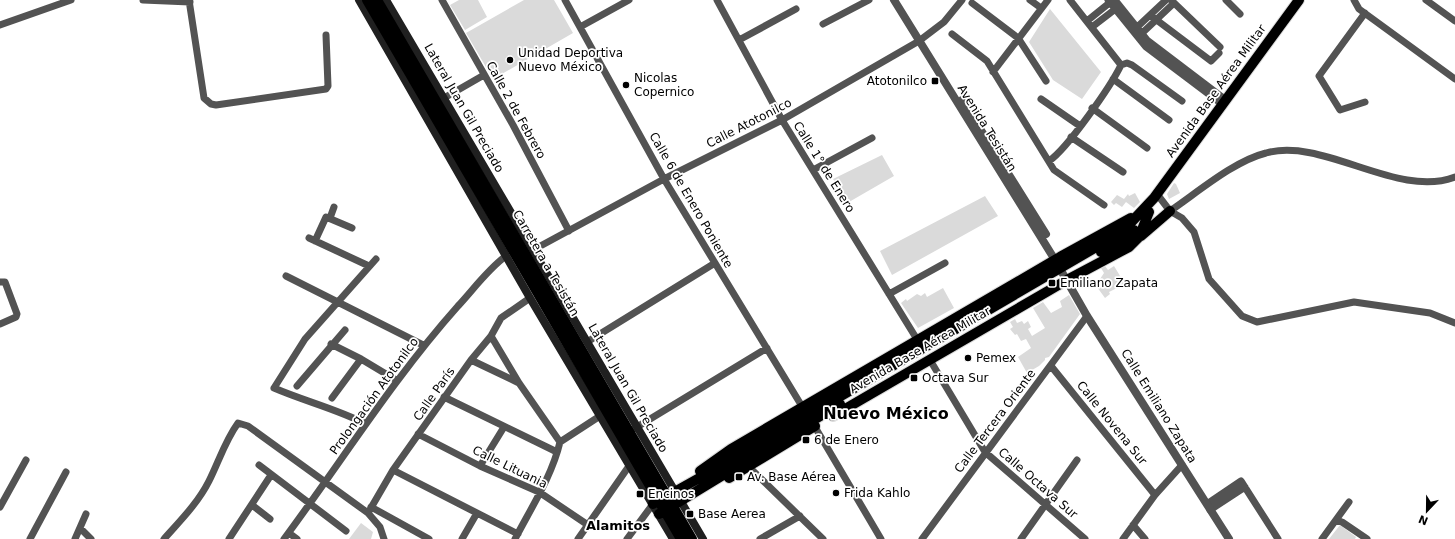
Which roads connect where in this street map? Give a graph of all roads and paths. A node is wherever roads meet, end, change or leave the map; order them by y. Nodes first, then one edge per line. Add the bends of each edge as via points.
1 (71, 0) edge
2 (143, 0) edge
3 (359, 0) edge
4 (367, 0) edge
5 (377, 0) edge
6 (386, 0) edge
7 (442, 0) edge
8 (566, 0) edge
9 (629, 0) edge
10 (717, 0) edge
11 (869, 0) edge
12 (894, 0) edge
13 (901, 0) edge
14 (1030, 0) edge
15 (1048, 0) edge
16 (1070, 0) edge
17 (1166, 0) edge
18 (1226, 0) edge
19 (1299, 0) edge
20 (1354, 0) edge
21 (1426, 0) edge
22 (190, 1) edge
23 (960, 1) edge
24 (1172, 1) edge
25 (972, 3) dead end
26 (1113, 3) edge
27 (1041, 8) junction
28 (796, 10) dead end
29 (1365, 13) junction
30 (1240, 14) dead end
31 (1152, 17) junction
32 (1087, 21) junction
33 (1455, 21) edge
34 (822, 24) dead end
35 (0, 25) edge
36 (580, 27) junction
37 (1092, 27) junction
38 (1137, 32) junction
39 (952, 34) dead end
40 (326, 35) dead end
41 (1018, 38) junction
42 (739, 40) junction
43 (921, 40) junction
44 (1121, 65) junction
45 (993, 72) junction
46 (484, 75) junction
47 (1113, 79) junction
48 (1455, 79) edge
49 (1046, 81) dead end
50 (444, 98) junction
51 (1041, 99) dead end
52 (1182, 101) dead end
53 (1224, 102) junction
54 (1365, 102) dead end
55 (1092, 108) junction
56 (782, 120) junction
57 (1169, 120) dead end
58 (1080, 126) junction
59 (1071, 137) junction
60 (872, 138) dead end
61 (1147, 148) dead end
62 (1049, 161) junction
63 (813, 170) junction
64 (1123, 172) dead end
65 (1455, 177) edge
66 (664, 179) junction
67 (1156, 196) junction
68 (499, 201) junction
69 (1104, 205) dead end
70 (334, 206) dead end
71 (1170, 211) junction
72 (1149, 212) junction
73 (330, 218) junction
74 (352, 228) dead end
75 (569, 231) junction
76 (1139, 237) junction
77 (533, 250) junction
78 (506, 256) junction
79 (376, 259) dead end
80 (945, 263) dead end
81 (715, 264) junction
82 (369, 266) junction
83 (1064, 271) junction
84 (286, 276) dead end
85 (0, 282) edge
86 (889, 294) junction
87 (530, 298) junction
88 (338, 302) junction
89 (1087, 316) junction
90 (1455, 323) edge
91 (0, 324) edge
92 (345, 330) dead end
93 (491, 336) junction
94 (918, 341) junction
95 (587, 342) junction
96 (331, 344) junction
97 (423, 345) junction
98 (767, 348) junction
99 (362, 359) junction
100 (472, 360) junction
101 (930, 360) junction
102 (1051, 366) junction
103 (396, 380) junction
104 (519, 383) junction
105 (297, 386) dead end
106 (444, 397) junction
107 (332, 398) dead end
108 (803, 408) junction
109 (600, 416) junction
110 (366, 424) junction
111 (504, 427) junction
112 (814, 427) junction
113 (633, 430) junction
114 (418, 434) junction
115 (560, 442) junction
116 (557, 452) junction
117 (985, 452) junction
118 (26, 460) dead end
119 (1077, 460) dead end
120 (1182, 464) junction
121 (259, 465) dead end
122 (480, 466) junction
123 (629, 466) junction
124 (749, 467) junction
125 (392, 470) junction
126 (66, 472) dead end
127 (272, 475) junction
128 (325, 483) junction
129 (687, 484) junction
130 (539, 492) junction
131 (1155, 495) junction
132 (663, 498) junction
133 (1349, 502) dead end
134 (310, 504) junction
135 (252, 505) junction
136 (673, 505) junction
137 (1044, 505) junction
138 (0, 507) edge
139 (1209, 507) junction
140 (369, 510) junction
141 (477, 513) junction
142 (86, 514) dead end
143 (800, 516) junction
144 (270, 519) dead end
145 (1336, 520) junction
146 (588, 525) junction
147 (1133, 525) junction
148 (80, 528) junction
149 (346, 531) dead end
150 (289, 533) junction
151 (516, 536) edge
152 (232, 538) edge
153 (30, 539) edge
154 (75, 539) edge
155 (91, 539) edge
156 (164, 539) edge
157 (284, 539) edge
158 (297, 539) edge
159 (384, 539) edge
160 (429, 539) edge
161 (462, 539) edge
162 (578, 539) edge
163 (627, 539) edge
164 (673, 539) edge
165 (681, 539) edge
166 (692, 539) edge
167 (703, 539) edge
168 (760, 539) edge
169 (823, 539) edge
170 (881, 539) edge
171 (922, 539) edge
172 (1021, 539) edge
173 (1085, 539) edge
174 (1124, 539) edge
175 (1145, 539) edge
176 (1229, 539) edge
177 (1278, 539) edge
178 (1322, 539) edge
179 (1367, 539) edge

1 - 35 street
2 - 22 street
3 - 78 main road
4 - 132 main road, Carretera a Tesistán
5 - 68 main road, Carretera a Tesistán
6 - 50 main road, Lateral Juan Gil Preciado
7 - 46 street, Calle 2 de Febrero
8 - 36 street, Calle 6 de Enero Poniente
9 - 36 street
10 - 42 street, Calle 1° de Enero
11 - 34 street
12 - 43 street, Avenida Tesistán
13 - 43 street, Avenida Tesistán
14 - 27 street
15 - 27 street
16 - 32 street
17 - 31 street
18 - 30 street
19 - 53 main road, Avenida Base Aérea Militar
20 - 29 street via 1355,5
21 - 33 street
22 - 40 street via 204,98 211,104 326,89
23 - 43 street, Calle Atotonilco via 944,22
24 - 31 street
24 - 31 street via 1219,50 1210,61
25 - 41 street
26 - 32 street
26 - 37 street
26 - 38 street
27 - 41 street
28 - 42 street
29 - 48 street
29 - 54 street via 1319,76 1340,110
31 - 38 street
32 - 37 street
36 - 66 street, Calle 6 de Enero Poniente
37 - 44 street
38 - 53 street
39 - 45 street via 987,61
41 - 45 street
41 - 49 street
42 - 56 street, Calle 1° de Enero
43 - 56 street, Calle Atotonilco
43 - 83 street, Avenida Tesistán
44 - 47 street
44 - 52 street via 1132,65
45 - 62 street
46 - 50 street
46 - 75 street, Calle 2 de Febrero
47 - 55 street
47 - 57 street
50 - 68 main road, Lateral Juan Gil Preciado
51 - 58 street
53 - 67 main road, Avenida Base Aérea Militar
55 - 58 street
55 - 61 street
56 - 63 street, Calle 1° de Enero
56 - 66 street, Calle Atotonilco
58 - 59 street
59 - 62 street
59 - 64 street
60 - 63 street
62 - 69 street via 1054,170
63 - 86 street, Calle 1° de Enero
65 - 71 street via 1438,181 1413,180 1304,151 1279,150 1244,161
66 - 75 street, Calle Atotonilco
66 - 81 street, Calle 6 de Enero Poniente
67 - 71 street
67 - 72 main road, Avenida Base Aérea Militar
67 - 83 main road, Avenida Base Aérea Militar via 1122,232
68 - 77 main road, Lateral Juan Gil Preciado
68 - 113 main road, Carretera a Tesistán
70 - 73 street
71 - 76 main road
71 - 90 street via 1182,218 1194,232 1209,279 1242,316 1249,320 1257,322 1354,302 1430,313
72 - 76 main road, Avenida Base Aérea Militar
72 - 83 main road, Avenida Base Aérea Militar via 1123,240
73 - 74 street
73 - 82 street via 326,217 312,239
75 - 77 street, Calle Atotonilco
76 - 83 main road, Avenida Base Aérea Militar via 1129,247
77 - 95 main road, Lateral Juan Gil Preciado
78 - 87 main road
78 - 97 street, Prolongación Atotonilco
79 - 82 street
80 - 86 street
81 - 95 street
81 - 98 street, Calle 6 de Enero Poniente
82 - 88 street
83 - 89 street, Calle Emiliano Zapata
83 - 94 main road, Avenida Base Aérea Militar
83 - 101 main road, Avenida Base Aérea Militar
83 - 129 main road, Avenida Base Aérea Militar
83 - 136 main road, Avenida Base Aérea Militar
84 - 88 street
85 - 91 street via 4,282 17,314 16,317
86 - 94 street, Calle 1° de Enero
87 - 93 street, Calle París via 501,318
87 - 109 main road
88 - 97 street
88 - 110 street via 305,339 274,388
89 - 102 street, Calle Tercera Oriente
89 - 120 street, Calle Emiliano Zapata
92 - 96 street
93 - 100 street, Calle París
93 - 104 street
94 - 108 main road, Avenida Base Aérea Militar
95 - 113 main road, Lateral Juan Gil Preciado
96 - 99 street
96 - 105 street
97 - 103 street, Prolongación Atotonilco
98 - 108 street, Calle 6 de Enero Poniente
98 - 113 street
99 - 103 street
99 - 107 street
100 - 104 street
100 - 106 street, Calle París
101 - 112 main road, Avenida Base Aérea Militar
101 - 117 street, Calle Octava Sur
102 - 117 street, Calle Tercera Oriente
102 - 131 street, Calle Novena Sur
103 - 110 street, Prolongación Atotonilco
104 - 115 street
106 - 111 street
106 - 114 street, Calle París
108 - 129 main road, Avenida Base Aérea Militar via 731,449 701,470
109 - 115 street
109 - 123 main road
110 - 128 street, Prolongación Atotonilco
111 - 116 street
111 - 122 street
112 - 124 main road, Avenida Base Aérea Militar
112 - 170 street
113 - 132 main road, Carretera a Tesistán
114 - 122 street, Calle Lituania
114 - 125 street, Calle París
115 - 116 street
116 - 130 street
117 - 137 street, Calle Octava Sur
117 - 171 street, Calle Tercera Oriente
118 - 138 street
119 - 137 street
120 - 131 street
120 - 139 street, Calle Emiliano Zapata
121 - 127 street
122 - 130 street, Calle Lituania
123 - 132 main road
123 - 146 street
124 - 136 main road, Avenida Base Aérea Militar via 704,492
124 - 143 street
125 - 140 street, Calle París
125 - 141 street
126 - 153 street
127 - 134 street
127 - 135 street
128 - 134 street, Prolongación Atotonilco
128 - 140 street
128 - 156 street via 248,426 238,423 220,454 210,480 192,508
129 - 132 main road, Avenida Base Aérea Militar
130 - 146 street, Calle Lituania
130 - 151 street
131 - 147 street
132 - 136 main road, Carretera a Tesistán
132 - 136 main road
132 - 163 street
133 - 145 street
134 - 149 street
134 - 150 street, Prolongación Atotonilco
135 - 144 street
135 - 152 street
136 - 164 main road
136 - 165 main road, Carretera a Tesistán
136 - 166 main road, Carretera a Tesistán
136 - 167 main road
137 - 172 street
137 - 173 street, Calle Octava Sur
139 - 176 street, Calle Emiliano Zapata
139 - 177 street via 1243,484
140 - 159 street via 380,526
140 - 160 street
141 - 151 street
141 - 161 street
142 - 148 street
143 - 168 street
143 - 169 street
145 - 178 street
145 - 179 street
146 - 162 street
147 - 174 street
147 - 175 street
148 - 154 street
148 - 155 street
150 - 157 street, Prolongación Atotonilco
150 - 158 street

